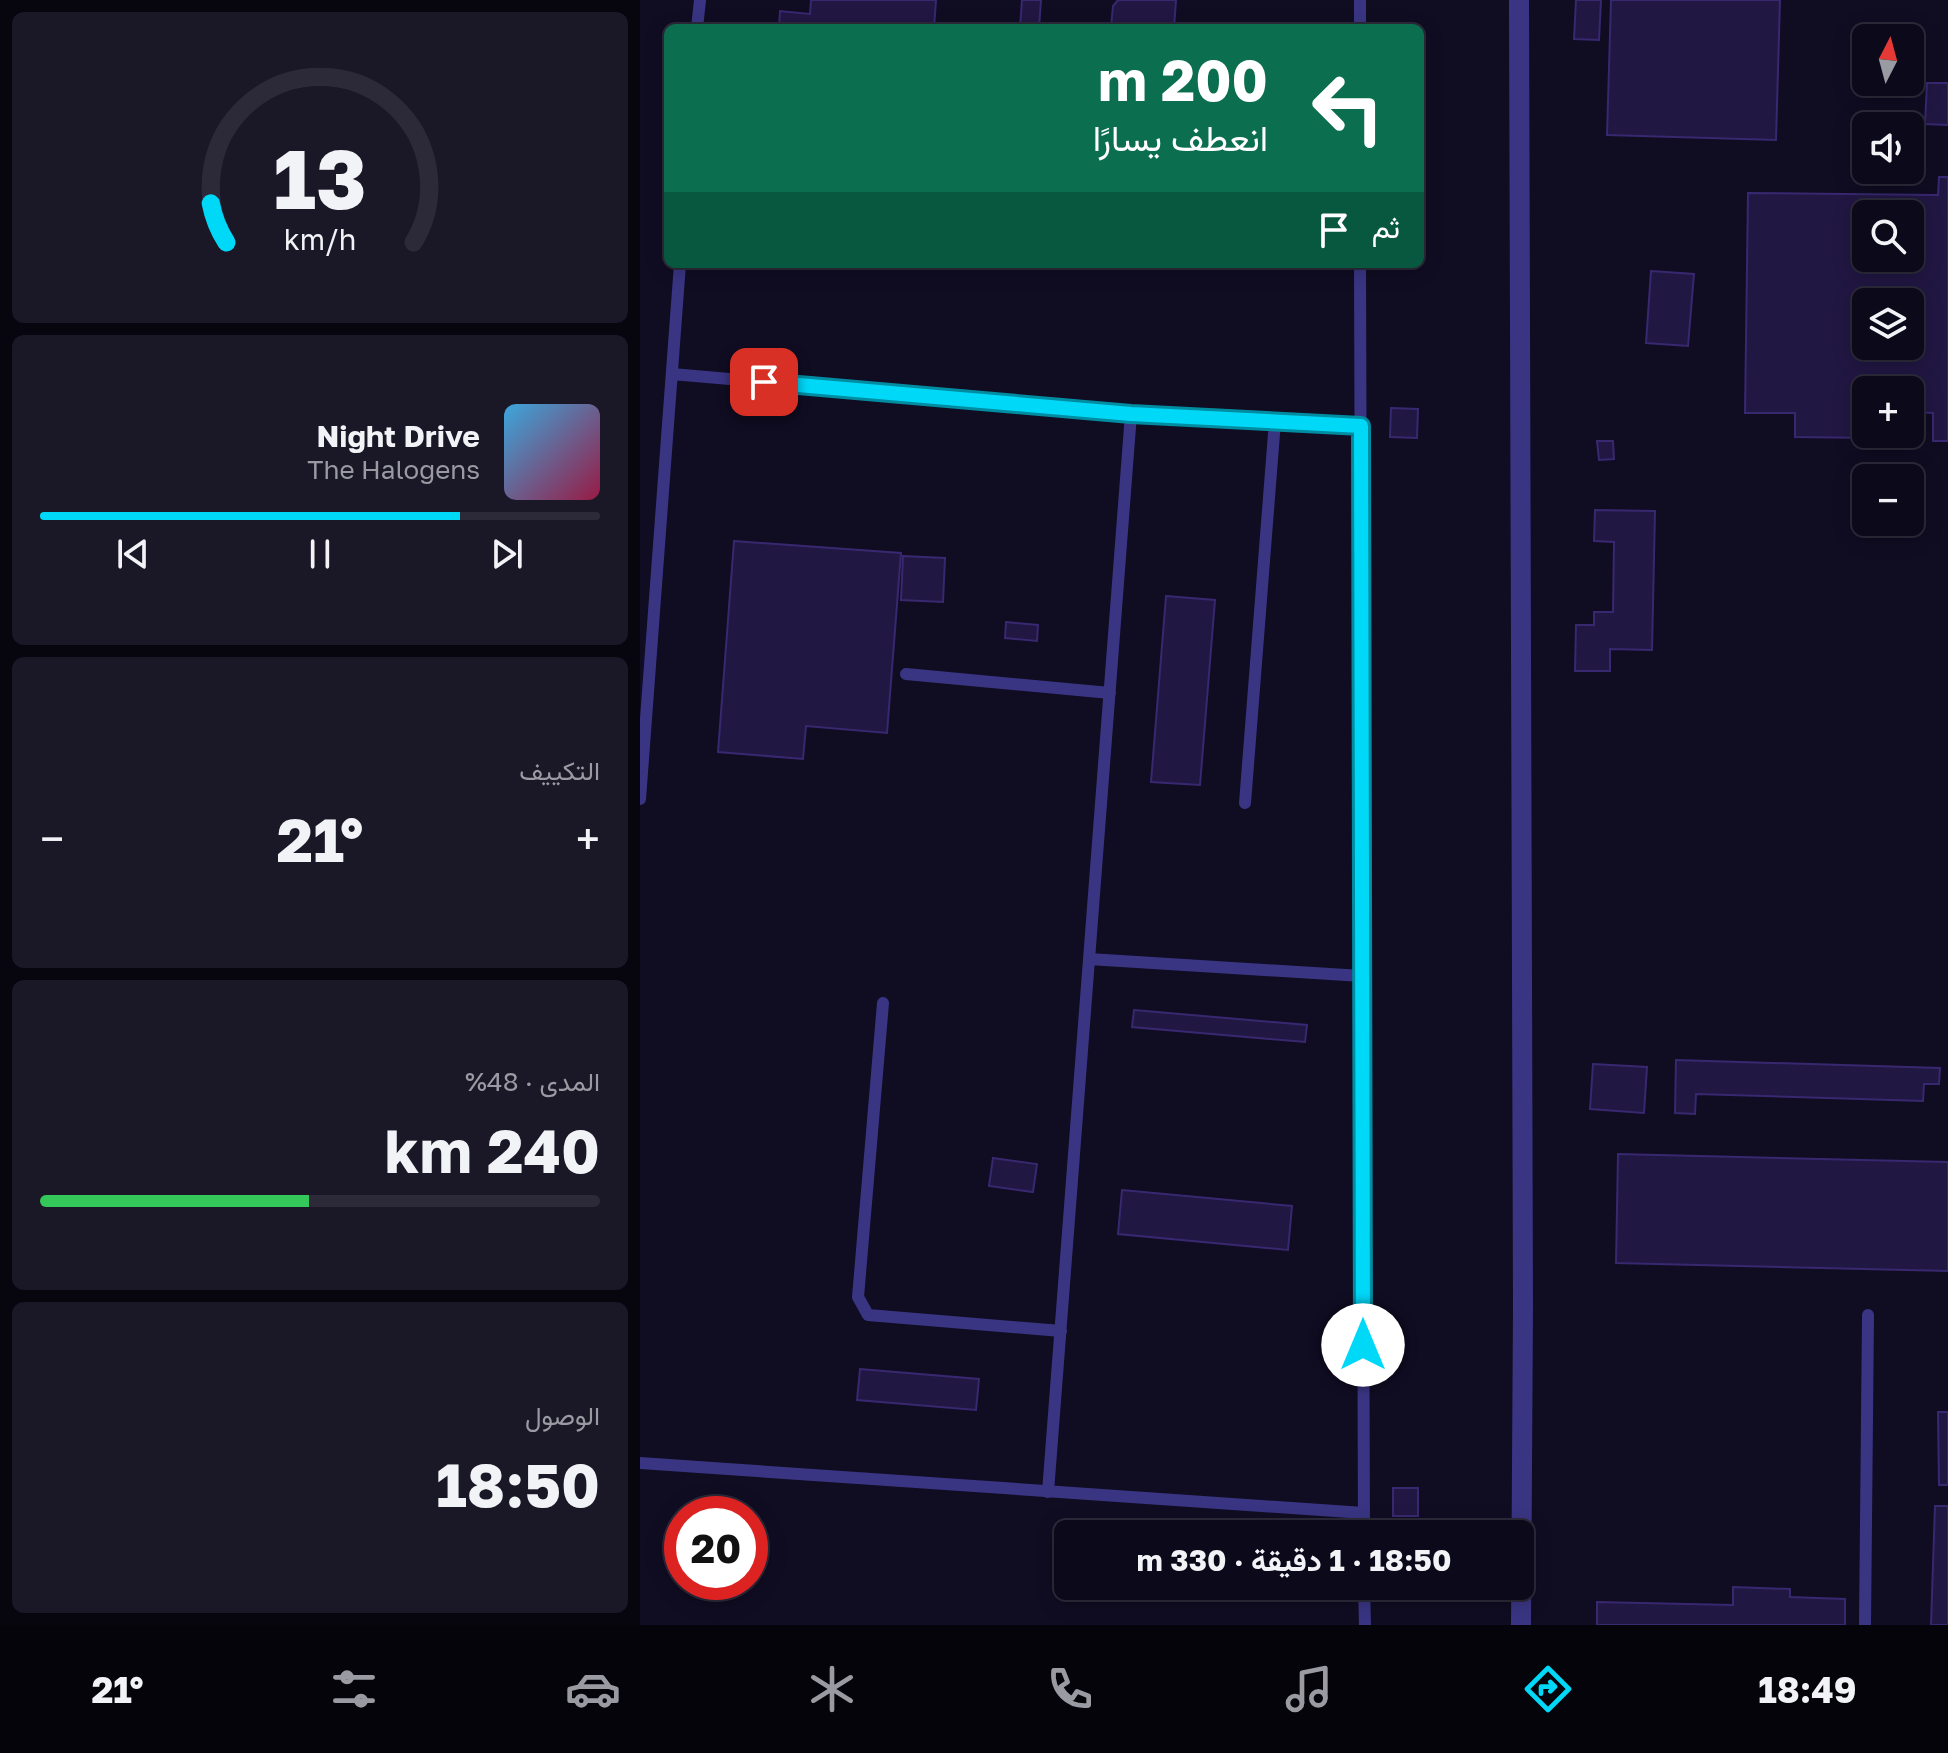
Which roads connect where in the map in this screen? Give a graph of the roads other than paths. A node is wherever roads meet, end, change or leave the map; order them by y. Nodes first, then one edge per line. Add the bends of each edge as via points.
1 (700, 0) edge
2 (1360, 0) edge
3 (1519, 0) edge
4 (697, 24) edge
5 (1360, 24) edge
6 (680, 268) edge
7 (1360, 268) edge
8 (672, 374) junction
9 (1131, 414) junction
10 (1275, 421) junction
11 (1361, 426) junction
12 (906, 674) dead end
13 (1110, 693) junction
14 (640, 799) edge
15 (1245, 803) dead end
16 (1089, 959) junction
17 (1362, 976) junction
18 (883, 1003) dead end
19 (1868, 1315) dead end
20 (1061, 1331) junction
21 (640, 1463) edge
22 (1048, 1492) junction
23 (1364, 1513) junction
24 (1364, 1520) edge
25 (1364, 1600) edge
26 (1365, 1625) edge
27 (1521, 1625) edge
28 (1865, 1625) edge

1 - 4 lane
2 - 5 lane
3 - 27 street
6 - 8 lane
7 - 11 lane
8 - 9 lane
8 - 14 lane
9 - 10 lane
9 - 13 lane
10 - 11 lane
10 - 15 lane
11 - 17 lane
12 - 13 lane
13 - 16 lane
16 - 17 lane
16 - 20 lane
17 - 23 lane
18 - 20 lane via 858,1297 868,1315
19 - 28 lane
20 - 22 lane
21 - 22 lane
22 - 23 lane
23 - 24 lane
25 - 26 lane

